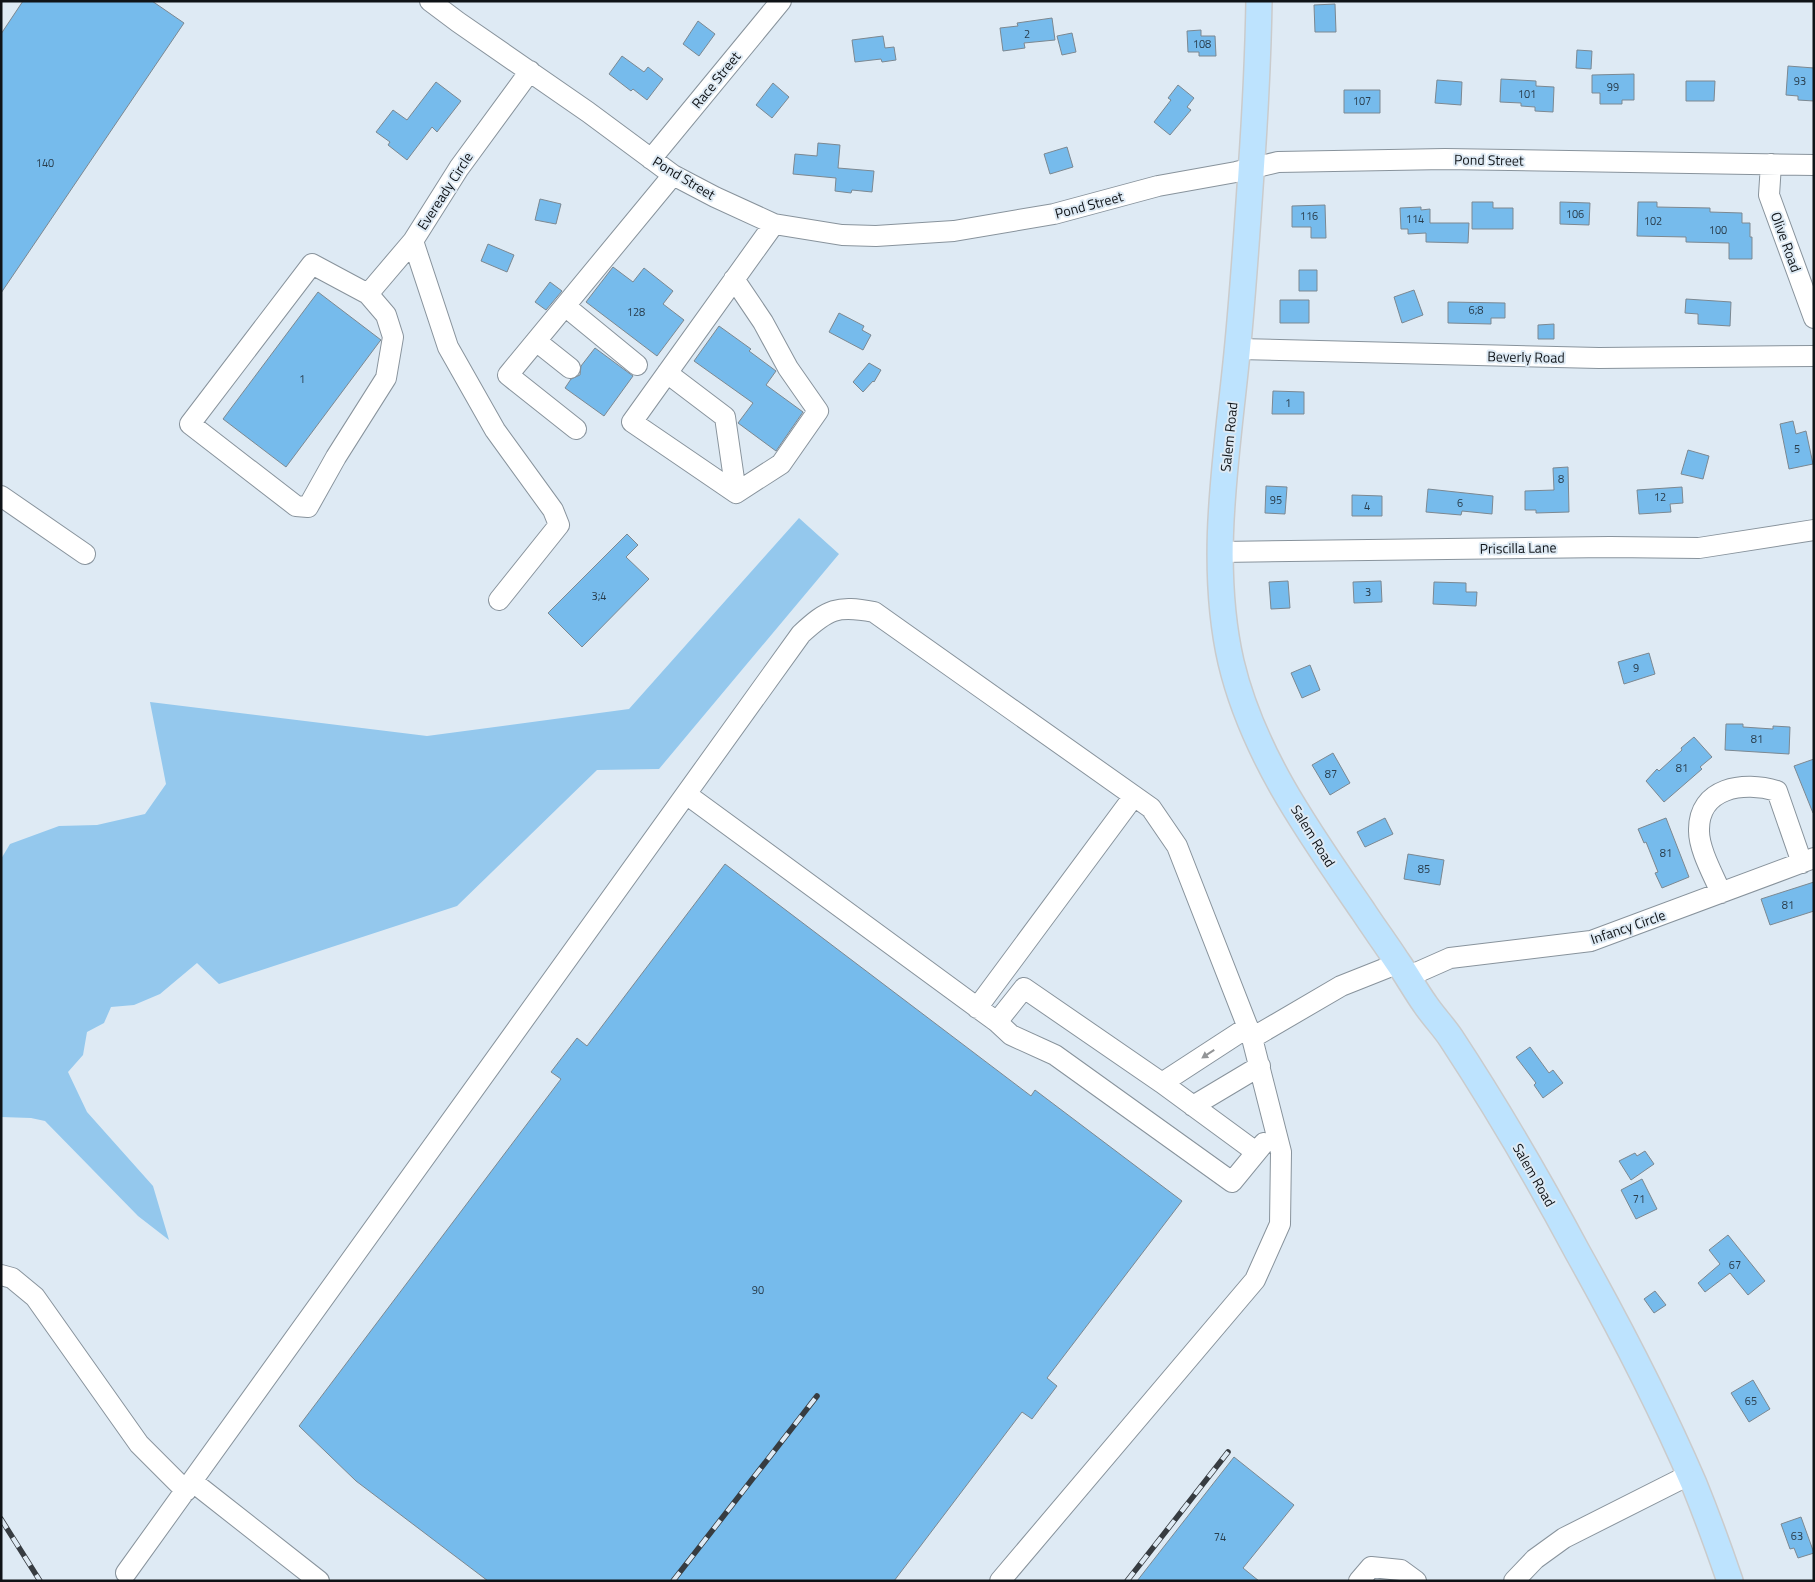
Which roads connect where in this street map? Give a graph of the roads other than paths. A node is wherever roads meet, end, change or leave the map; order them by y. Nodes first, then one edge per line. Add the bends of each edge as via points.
1 (430, 1) edge
2 (781, 1) edge
3 (1259, 1) edge
4 (530, 72) junction
5 (652, 159) junction
6 (1771, 164) junction
7 (1814, 165) edge
8 (1251, 168) junction
9 (673, 175) junction
10 (774, 224) junction
11 (413, 241) junction
12 (734, 279) junction
13 (368, 294) junction
14 (565, 306) junction
15 (1814, 318) edge
16 (536, 341) junction
17 (1238, 349) junction
18 (1814, 356) edge
19 (637, 365) dead end
20 (570, 368) dead end
21 (667, 373) junction
22 (576, 429) dead end
23 (736, 493) junction
24 (1, 496) edge
25 (1814, 530) edge
26 (1220, 552) junction
27 (85, 554) dead end
28 (499, 600) dead end
29 (686, 794) junction
30 (1134, 796) junction
31 (1808, 860) edge
32 (1721, 894) junction
33 (1403, 970) junction
34 (977, 1008) junction
35 (997, 1022) junction
36 (1250, 1032) junction
37 (1260, 1066) junction
38 (1162, 1083) junction
39 (1193, 1106) junction
40 (1275, 1129) junction
41 (1256, 1152) junction
42 (1, 1275) edge
43 (1689, 1474) junction
44 (189, 1487) junction
45 (126, 1573) dead end
46 (319, 1581) edge
47 (1000, 1581) edge
48 (1359, 1581) edge
49 (1416, 1581) edge
50 (1514, 1581) edge
51 (1730, 1581) edge

1 - 4 street, Pond Street
2 - 5 street, Race Street
3 - 8 main road, Salem Road
4 - 5 street, Pond Street
4 - 11 street, Eveready Circle via 459,168
5 - 9 street, Pond Street
6 - 7 street, Pond Street
6 - 8 street, Pond Street via 1445,159 1278,162
6 - 15 street, Olive Road via 1769,195
8 - 10 street, Pond Street via 1158,186 1054,214 954,231 842,235
8 - 17 main road, Salem Road
9 - 10 street, Pond Street
9 - 14 street
10 - 12 street
11 - 13 street
11 - 28 street, Eveready Circle via 448,347 495,430 553,510 559,525
12 - 21 street
12 - 23 street via 818,411 781,464
13 - 13 street via 312,264 190,424 296,506 308,507 386,378 393,338 386,315
14 - 16 street
14 - 19 street
16 - 20 street
16 - 22 street via 508,375
17 - 18 street, Beverly Road via 1599,358
17 - 26 main road, Salem Road via 1223,488
21 - 23 street via 725,417
21 - 23 street via 632,422
24 - 27 street
25 - 26 street, Priscilla Lane via 1699,548
26 - 33 main road, Salem Road via 1225,628 1231,662 1250,723 1268,762 1311,835
29 - 30 street via 801,634 817,619 835,609 856,609 874,612
29 - 34 street
29 - 44 street
30 - 34 street
30 - 36 street via 1151,808 1177,846
31 - 32 street, Infancy Circle
31 - 32 street via 1777,792 1761,786 1729,788 1706,805 1700,818 1702,846
32 - 33 street, Infancy Circle via 1591,941 1450,958
33 - 36 street, Infancy Circle via 1341,986
33 - 43 main road, Salem Road via 1449,1035 1534,1171 1606,1303
34 - 35 street
35 - 38 street via 1024,988
35 - 41 street via 1011,1035 1055,1055 1232,1182
36 - 37 street
36 -> 38 street, Infancy Circle
37 - 39 street
37 - 40 street
38 - 39 street
39 - 41 street
40 - 41 street
40 - 47 street via 1281,1152 1280,1224 1255,1280
42 - 44 street via 12,1278 35,1298 139,1444
43 - 50 street via 1564,1538 1535,1559
43 - 51 main road, Salem Road
44 - 45 street
44 - 46 street
48 - 49 street via 1371,1567 1401,1570

